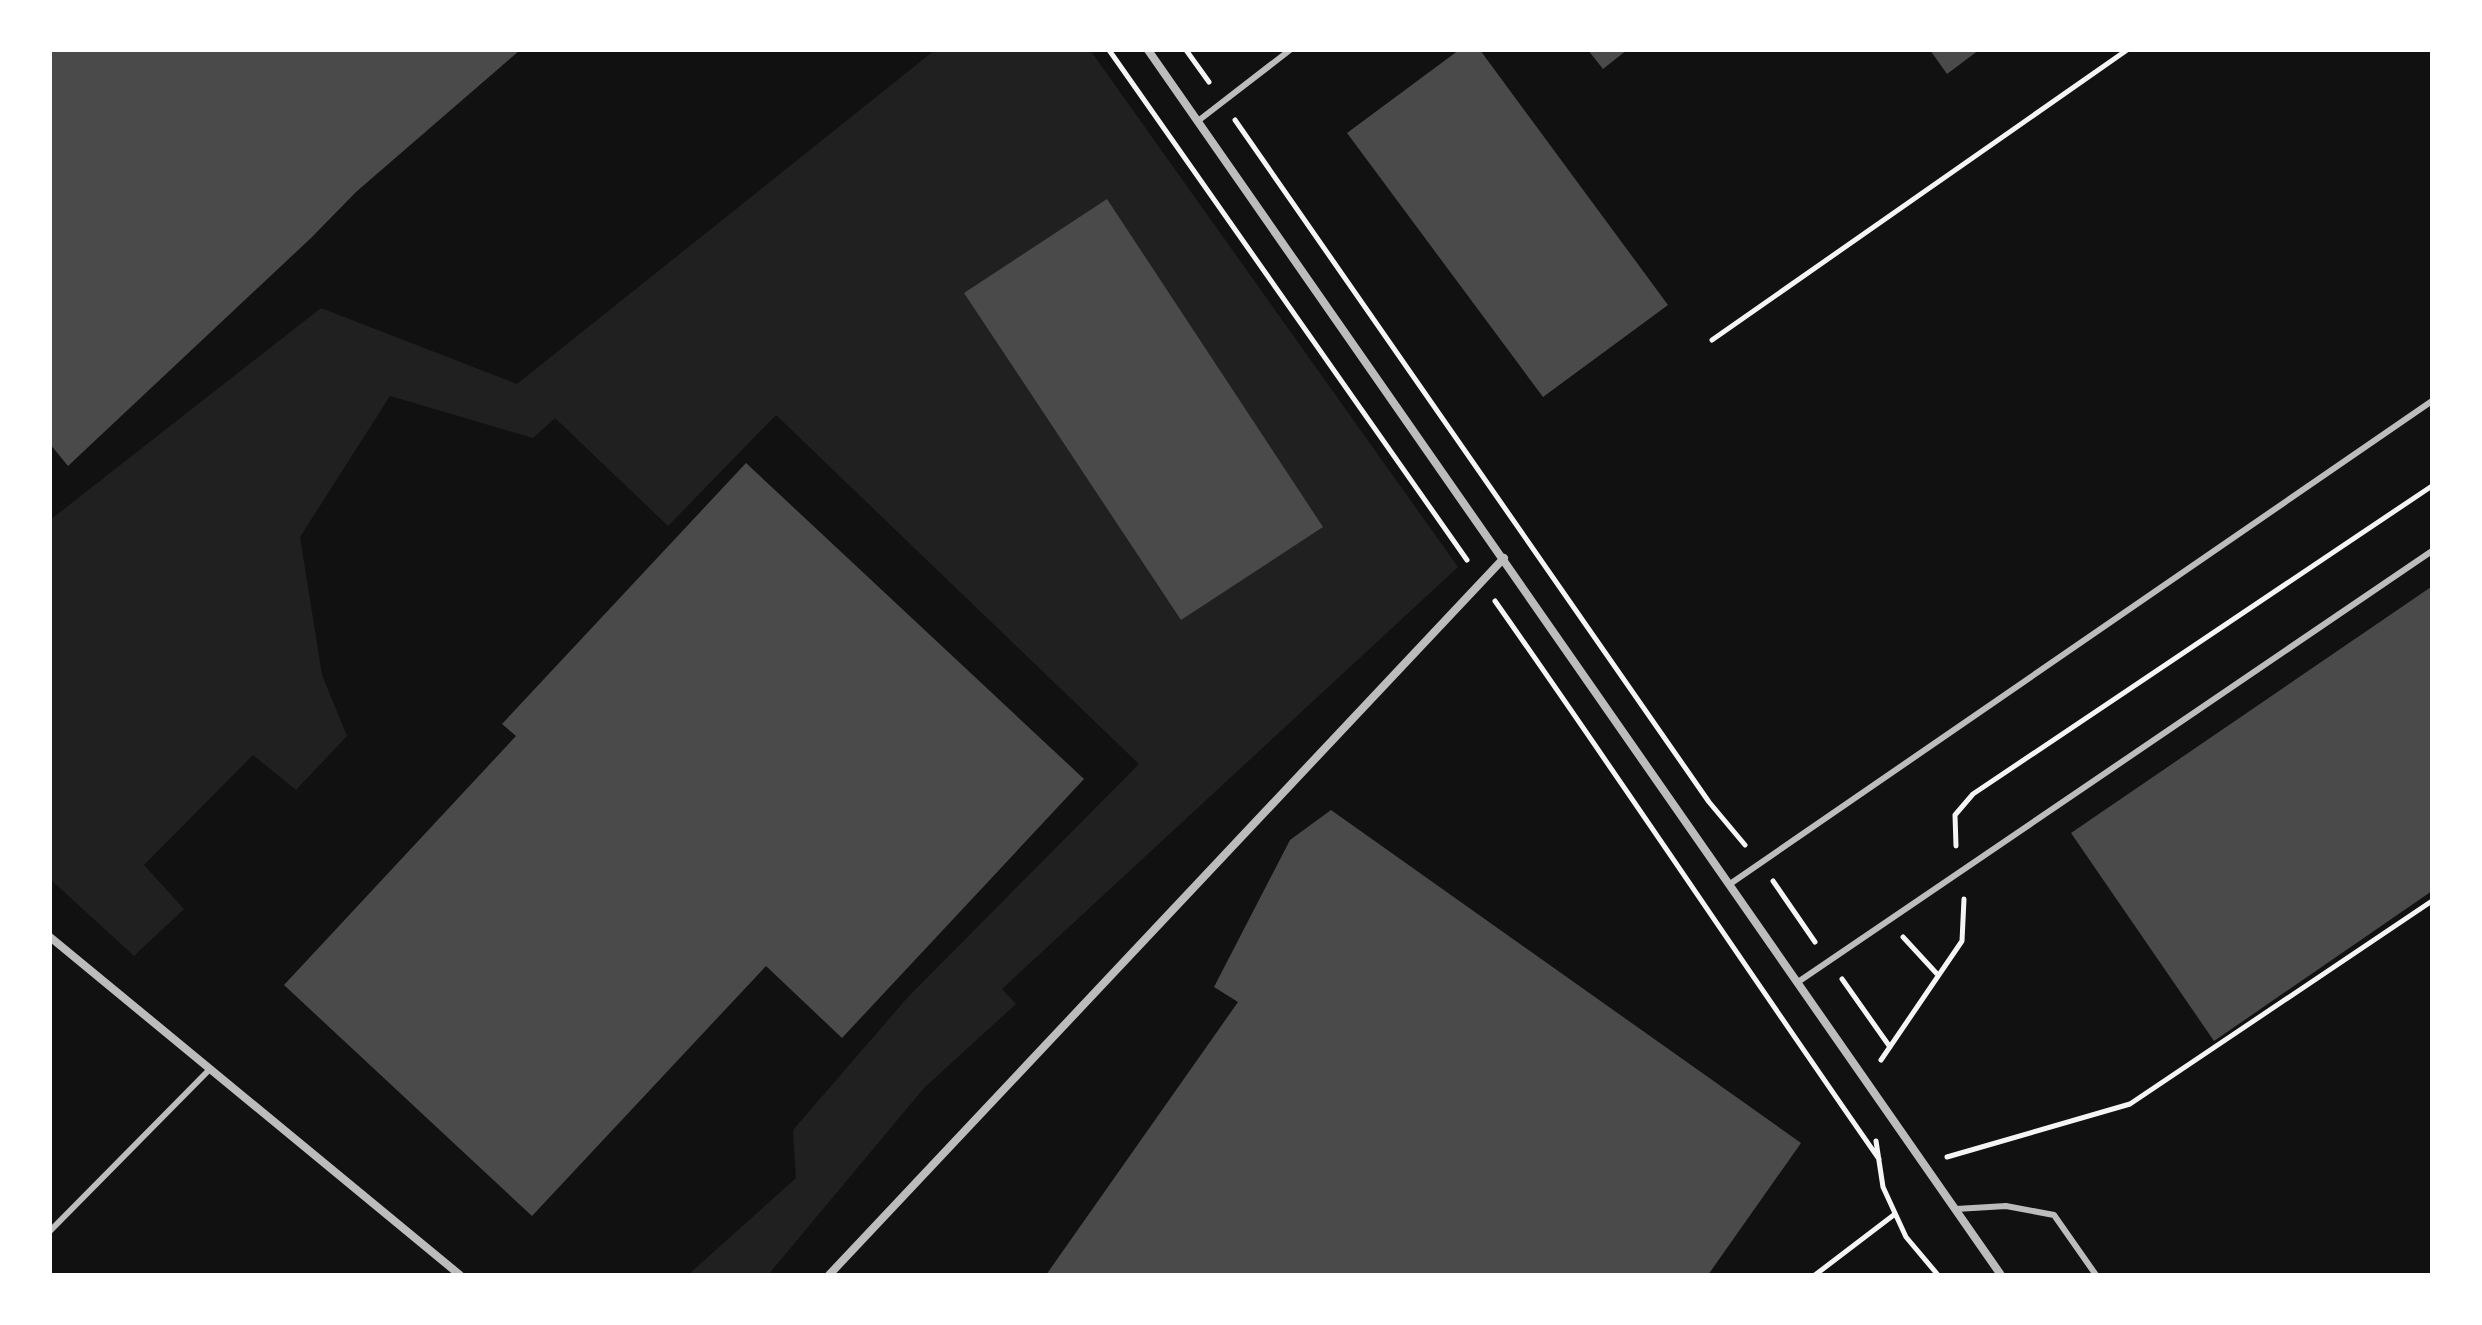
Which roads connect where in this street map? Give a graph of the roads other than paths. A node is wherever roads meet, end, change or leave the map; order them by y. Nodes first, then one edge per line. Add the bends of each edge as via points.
1 (1148, 50) edge
2 (1290, 50) edge
3 (1198, 121) junction
4 (2432, 401) edge
5 (2432, 551) edge
6 (1504, 558) junction
7 (1730, 884) junction
8 (50, 937) edge
9 (1798, 982) junction
10 (210, 1069) junction
11 (1955, 1209) junction
12 (50, 1231) edge
13 (460, 1275) edge
14 (829, 1275) edge
15 (2001, 1275) edge
16 (2096, 1275) edge

1 - 3 street
2 - 3 lane
3 - 6 street
4 - 7 lane
5 - 9 lane
6 - 7 street
6 - 14 street
7 - 9 street
8 - 10 street
9 - 11 street
10 - 12 lane
10 - 13 street
11 - 15 street
11 - 16 lane via 2006,1206 2054,1215

